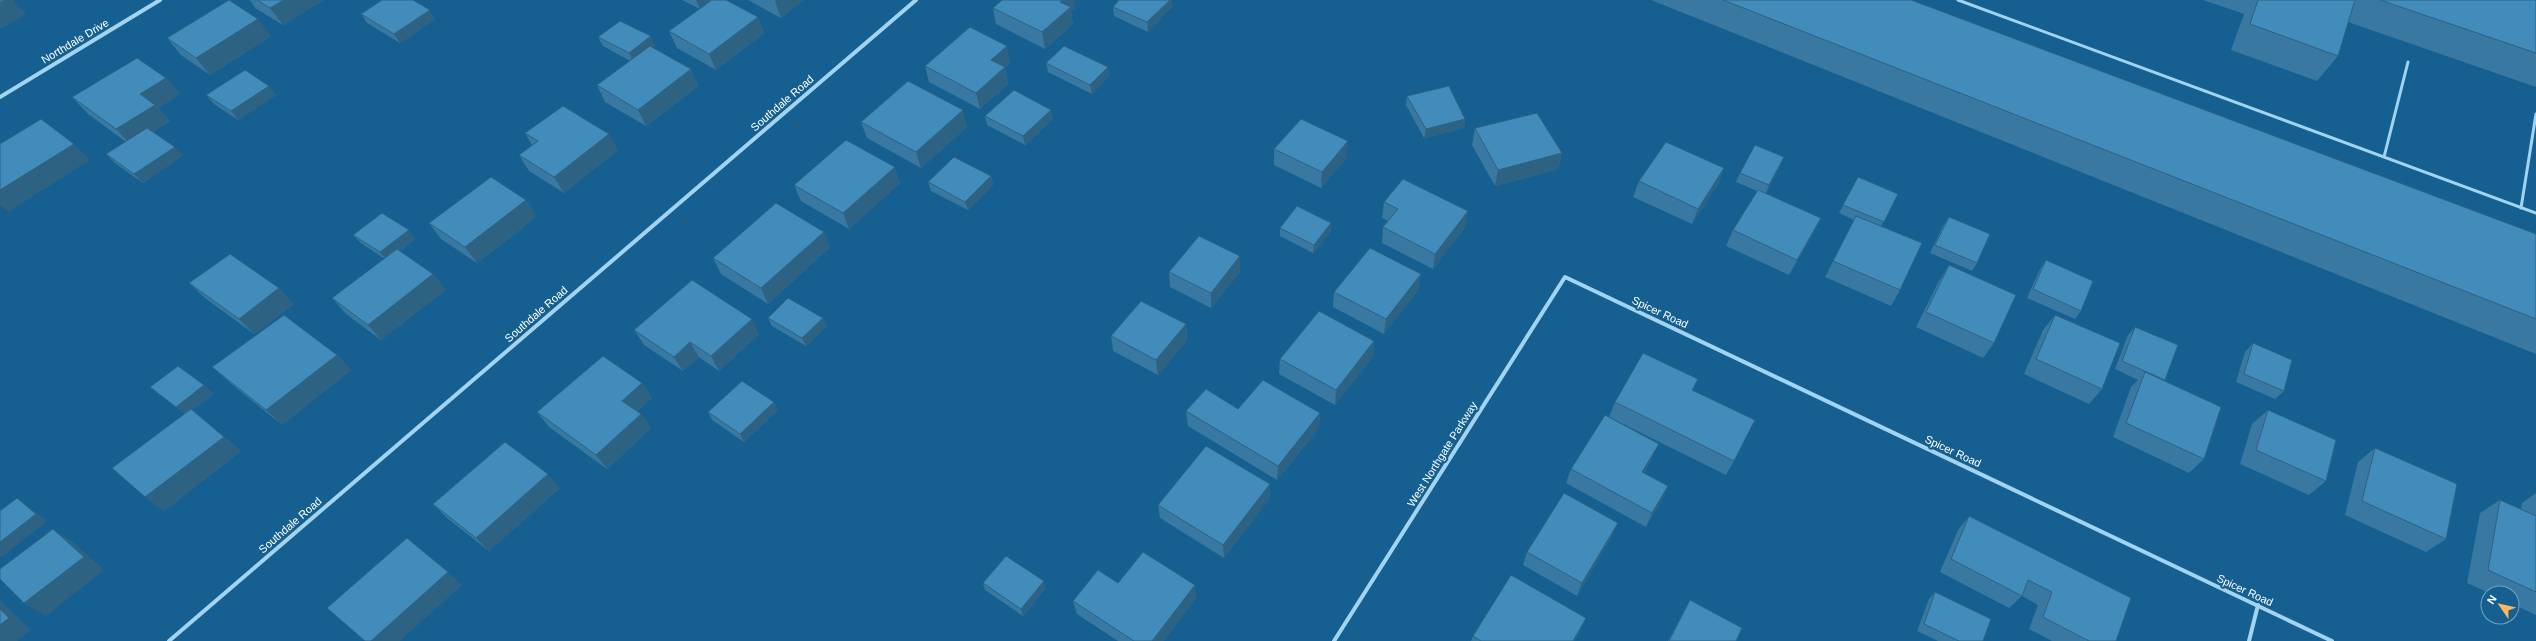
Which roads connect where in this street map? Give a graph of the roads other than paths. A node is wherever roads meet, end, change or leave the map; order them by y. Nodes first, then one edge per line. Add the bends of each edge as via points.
1 (160, 0) edge
2 (916, 0) edge
3 (1958, 0) edge
4 (2408, 62) dead end
5 (0, 97) edge
6 (2536, 114) edge
7 (2384, 157) junction
8 (2521, 208) junction
9 (2536, 213) edge
10 (1565, 277) joint
11 (2258, 605) junction
12 (169, 641) edge
13 (1334, 641) edge
14 (2249, 641) edge
15 (2332, 641) edge

1 - 5 street, Northdale Drive
2 - 12 street, Southdale Road
3 - 7 lane
4 - 7 lane
6 - 8 lane
7 - 8 lane
8 - 9 lane
10 - 11 street, Spicer Road
10 - 13 street, West Northgate Parkway
11 - 14 street
11 - 15 street, Spicer Road

